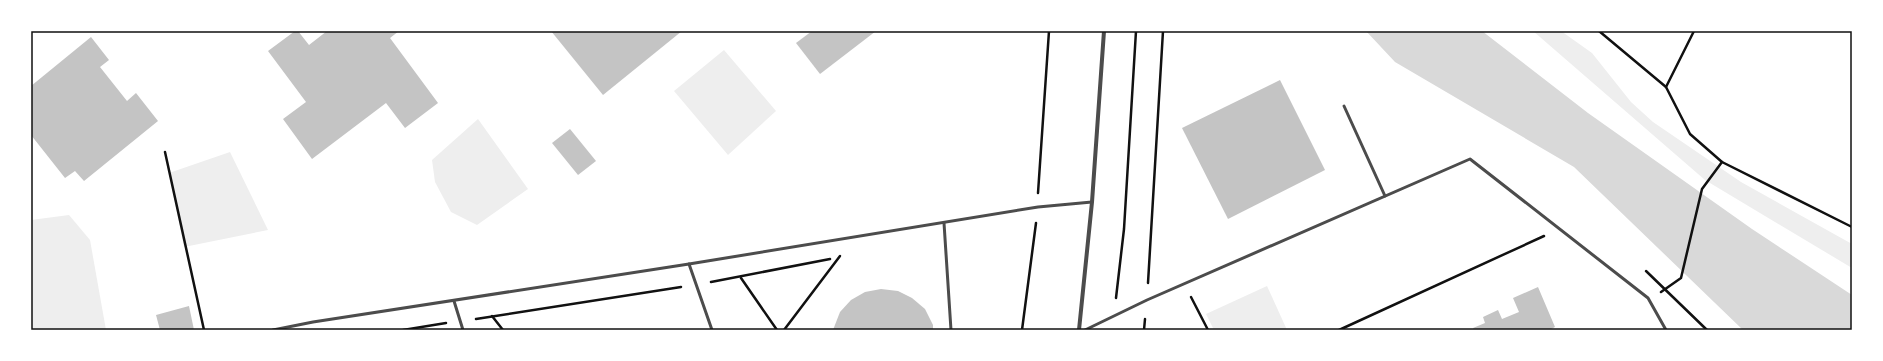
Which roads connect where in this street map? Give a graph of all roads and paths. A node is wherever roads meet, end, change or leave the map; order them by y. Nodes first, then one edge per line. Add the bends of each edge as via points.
1 (1049, 31) edge
2 (1104, 31) edge
3 (1136, 31) edge
4 (1163, 31) edge
5 (1599, 31) edge
6 (1694, 31) edge
7 (1666, 87) junction
8 (1344, 106) dead end
9 (165, 152) dead end
10 (1722, 162) junction
11 (1385, 196) junction
12 (1092, 202) junction
13 (1038, 207) junction
14 (944, 223) junction
15 (1852, 228) edge
16 (1560, 229) junction
17 (847, 255) dead end
18 (840, 256) junction
19 (689, 264) junction
20 (1646, 271) dead end
21 (741, 278) junction
22 (1185, 283) junction
23 (1155, 284) dead end
24 (696, 285) junction
25 (1666, 289) junction
26 (454, 301) junction
27 (492, 316) junction
28 (1115, 316) junction
29 (460, 321) junction
30 (204, 330) edge
31 (273, 330) edge
32 (402, 330) edge
33 (463, 330) edge
34 (503, 330) edge
35 (712, 330) edge
36 (777, 330) edge
37 (784, 330) edge
38 (951, 330) edge
39 (1022, 330) edge
40 (1079, 330) edge
41 (1085, 330) edge
42 (1208, 330) edge
43 (1339, 330) edge
44 (1666, 330) edge
45 (1707, 330) edge

1 - 13 path
2 - 12 street
3 - 28 path via 1124,229
4 - 23 path via 1148,286
5 - 7 path
6 - 7 path
7 - 10 path via 1690,134
8 - 11 lane
9 - 30 path
10 - 15 path
10 - 25 path via 1702,190 1681,278
11 - 16 lane via 1470,158
11 - 22 lane
12 - 13 lane
12 - 40 street
13 - 14 lane
13 - 39 path
14 - 19 lane
14 - 38 lane
16 - 43 path
16 - 44 lane via 1648,298
17 - 18 path
18 - 21 path
18 - 37 path
19 - 24 lane
19 - 26 lane
20 - 25 path
21 - 24 path
21 - 36 path
22 - 28 lane
22 - 42 path
24 - 27 path
24 - 35 lane
25 - 45 path
26 - 29 lane
26 - 31 lane
27 - 29 path
27 - 34 path
28 - 41 lane
29 - 32 path
29 - 33 lane

